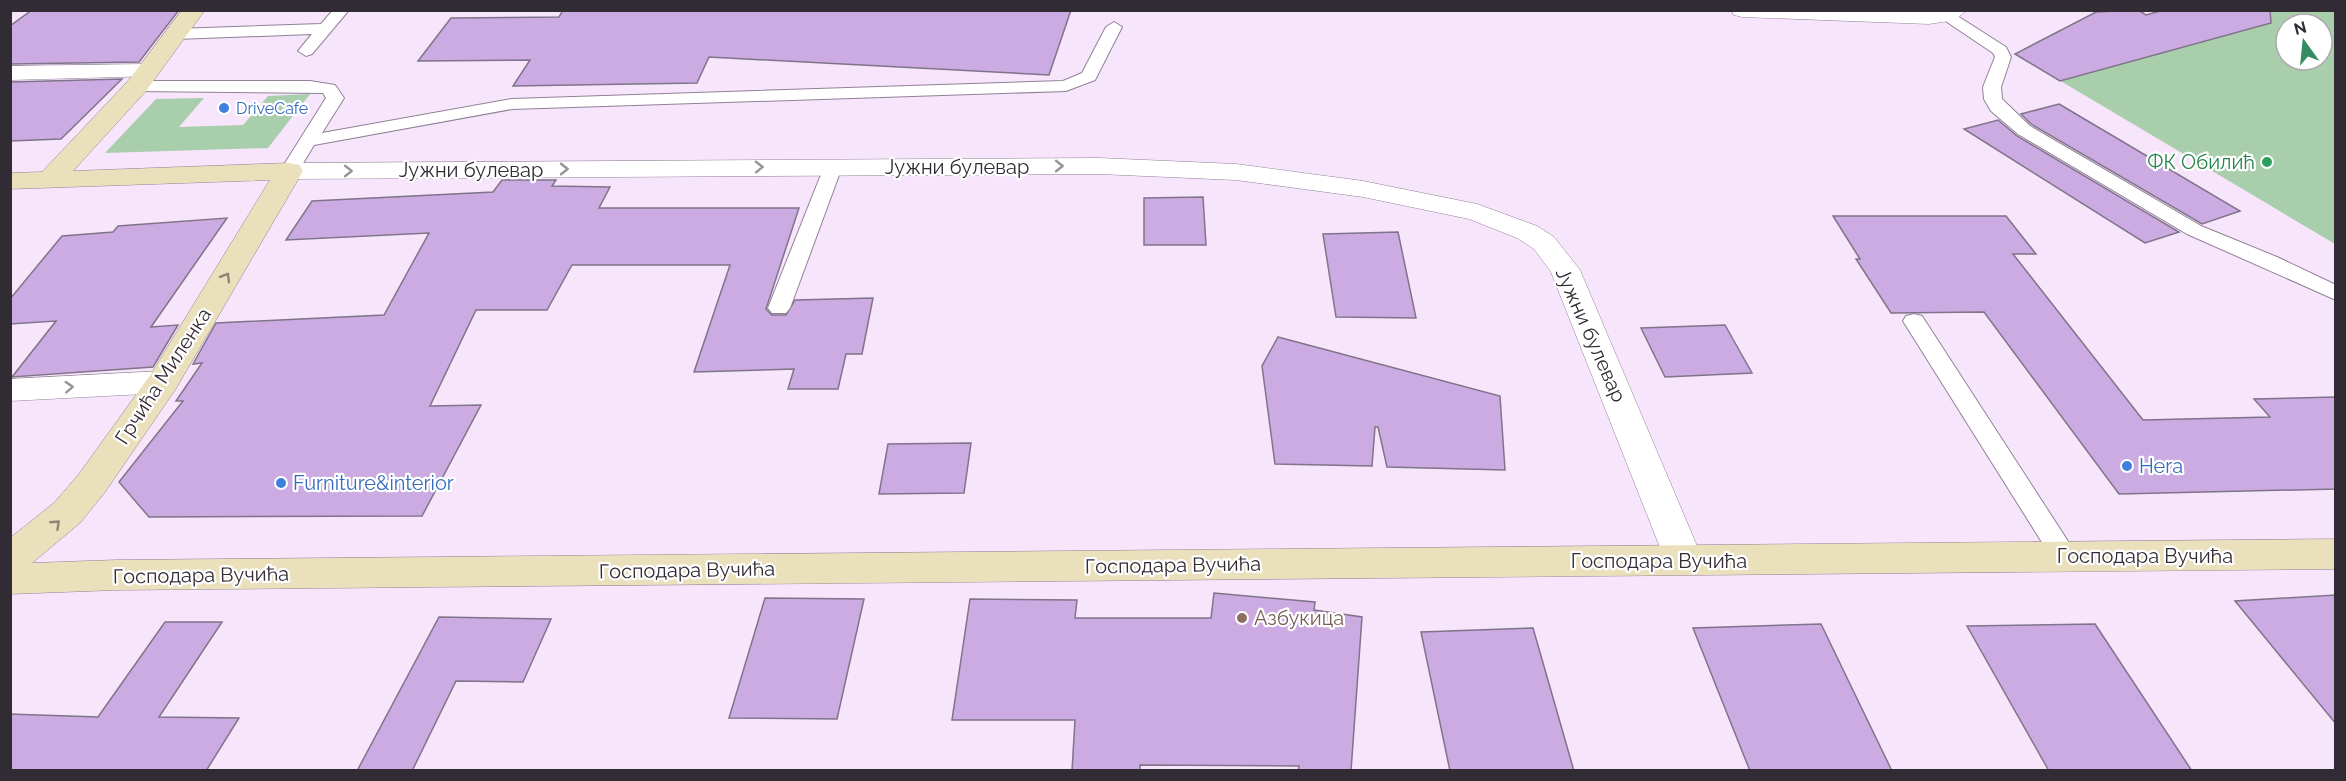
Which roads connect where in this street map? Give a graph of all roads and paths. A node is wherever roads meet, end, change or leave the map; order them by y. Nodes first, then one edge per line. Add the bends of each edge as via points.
1 (194, 10) edge
2 (342, 10) edge
3 (1742, 10) edge
4 (1952, 13) edge
5 (1114, 27) dead end
6 (325, 30) junction
7 (176, 34) junction
8 (306, 51) dead end
9 (10, 73) edge
10 (142, 79) junction
11 (306, 141) junction
12 (833, 167) junction
13 (290, 171) junction
14 (49, 180) junction
15 (10, 181) edge
16 (2336, 293) edge
17 (779, 308) dead end
18 (1914, 321) dead end
19 (163, 382) junction
20 (10, 390) edge
21 (2336, 554) edge
22 (2064, 556) junction
23 (10, 560) edge
24 (1684, 560) junction
25 (10, 579) edge

1 - 7 main road
2 - 6 lane
3 - 4 street via 1929,17
4 - 16 lane via 2000,50 2003,57 1992,87 1993,99 2024,130 2194,230
5 - 11 lane via 1089,76 1066,86 512,104
6 - 7 lane
6 - 8 lane
7 - 10 main road
9 - 10 street
10 - 11 lane via 329,89 335,98
10 - 14 main road
11 - 13 lane
13 -> 12 street, Јужни булевар
12 - 17 lane
12 -> 24 street, Јужни булевар via 1099,166 1236,172 1363,189 1477,212 1511,224 1544,243 1565,270
13 - 14 main road, Јужни булевар
19 -> 13 main road, Грчића Миленка
14 - 15 main road, Јужни булевар
18 - 22 lane
20 -> 19 street
23 -> 19 main road, Грчића Миленка via 67,513
21 - 22 main road, Господара Вучића
22 - 24 main road, Господара Вучића
24 - 25 main road, Господара Вучића

